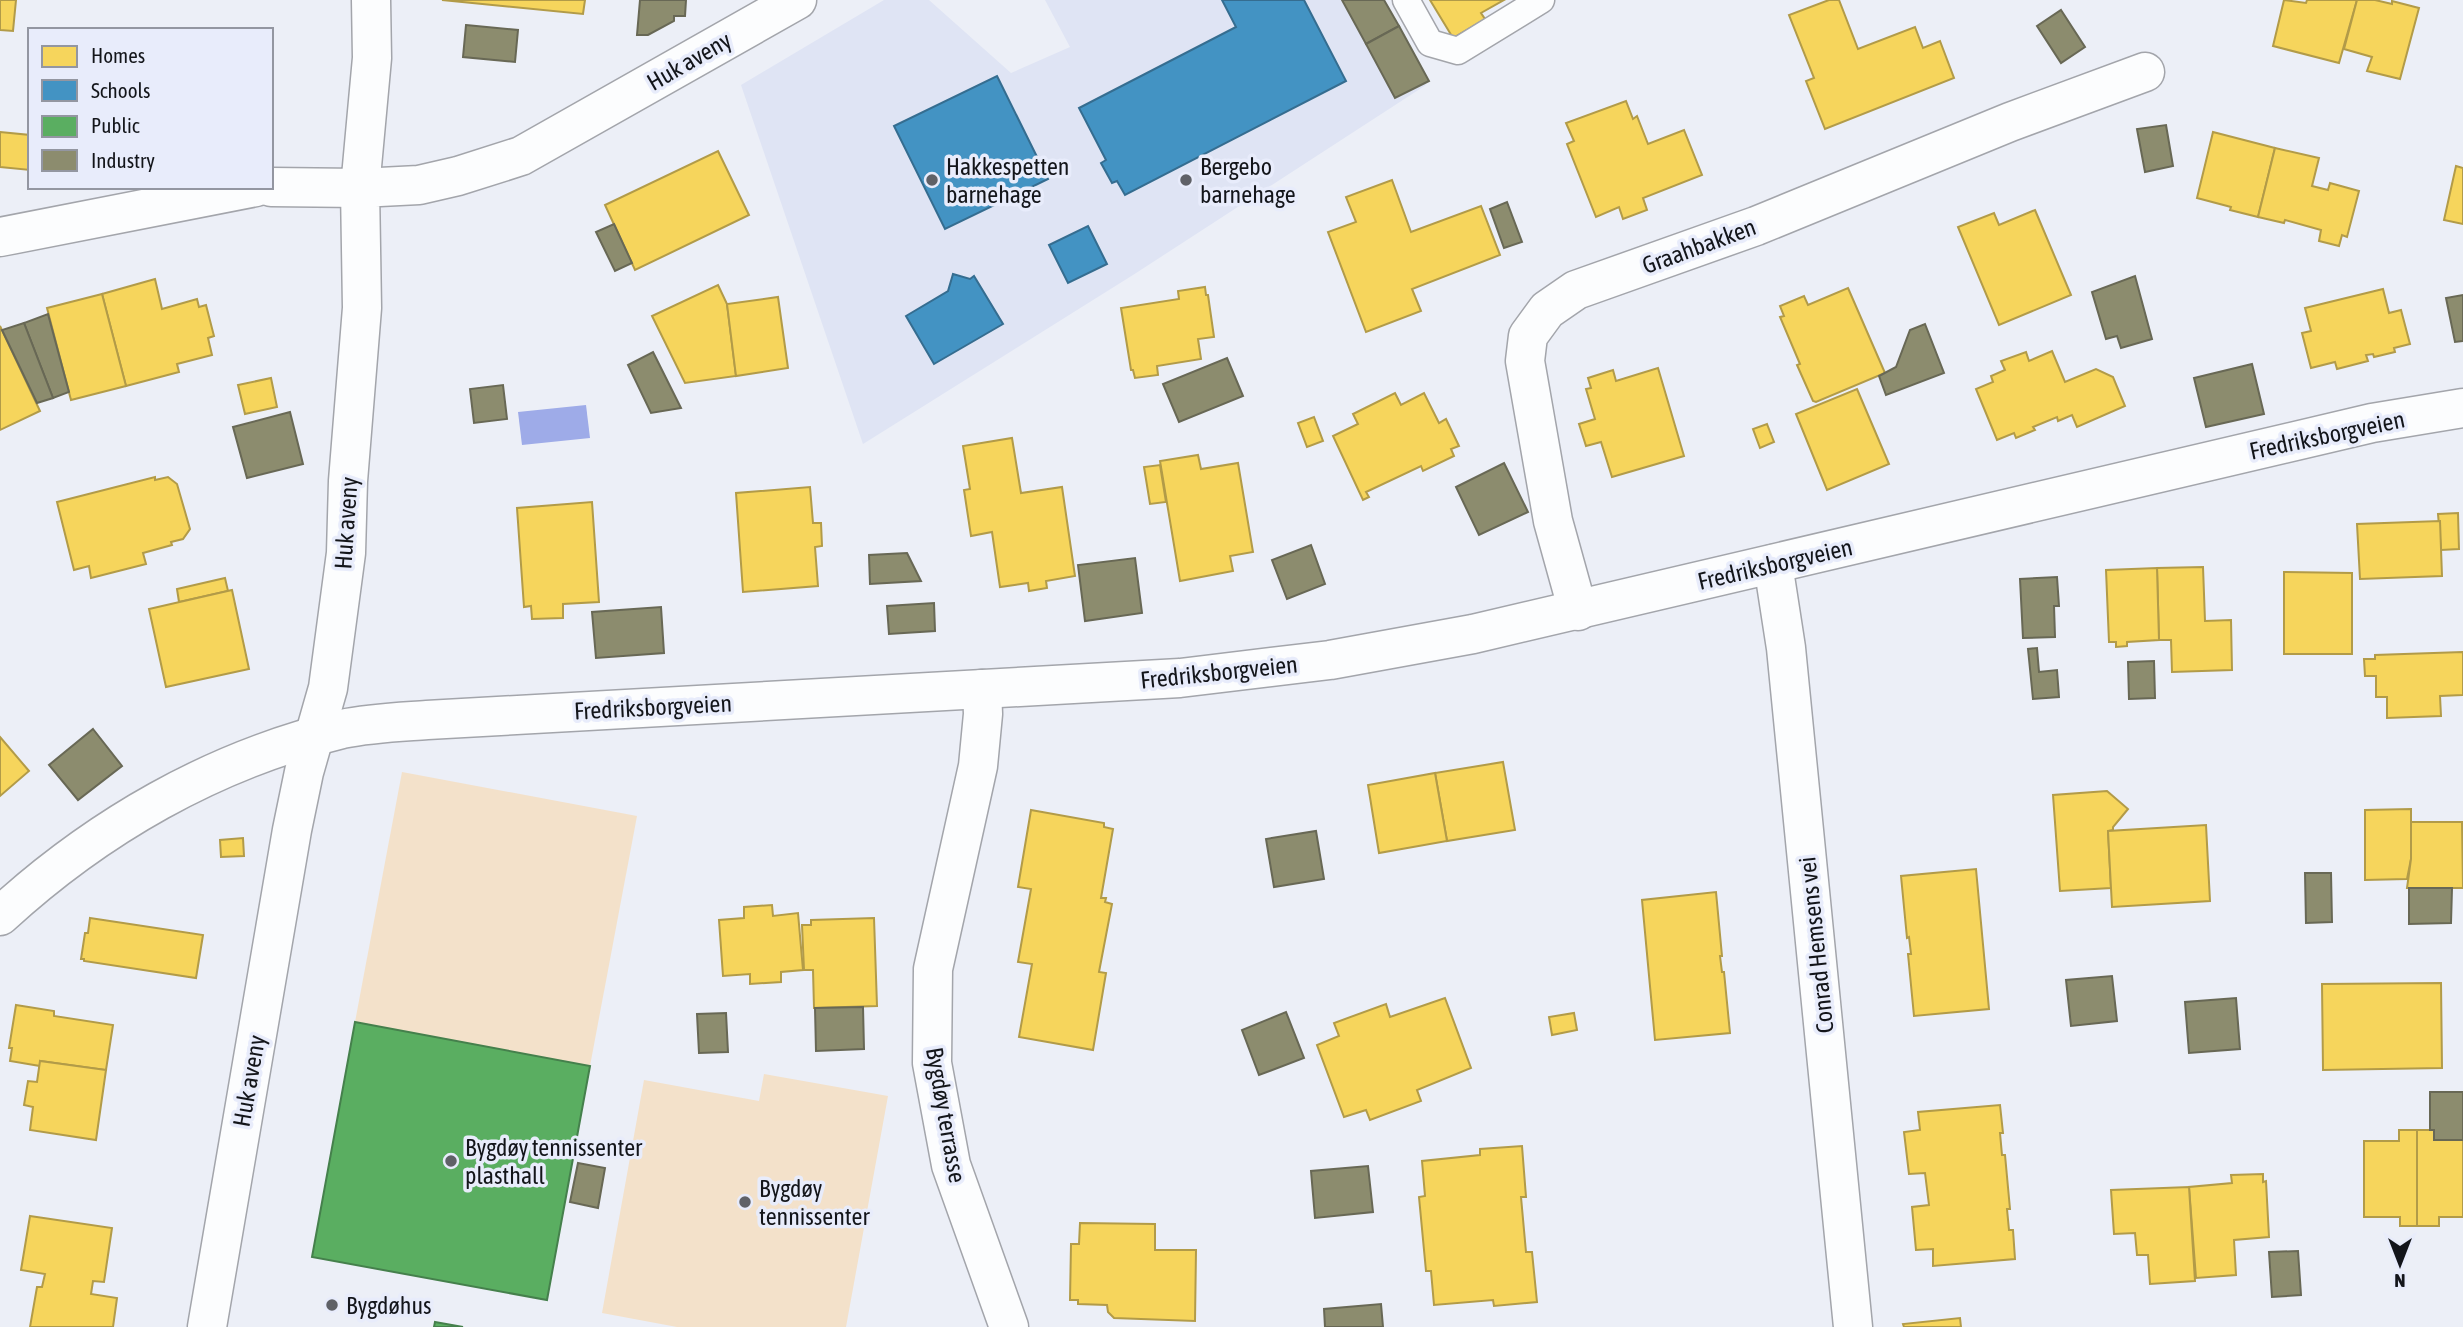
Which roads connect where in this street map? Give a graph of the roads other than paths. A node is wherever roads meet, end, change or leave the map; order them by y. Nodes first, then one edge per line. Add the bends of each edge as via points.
1 (371, 0) edge
2 (797, 0) edge
3 (1406, 0) edge
4 (1541, 0) edge
5 (2145, 72) dead end
6 (273, 187) edge
7 (360, 188) junction
8 (246, 189) edge
9 (0, 237) edge
10 (2463, 408) edge
11 (1773, 564) junction
12 (1578, 611) junction
13 (982, 689) junction
14 (314, 738) junction
15 (0, 916) edge
16 (207, 1327) edge
17 (1009, 1327) edge
18 (1853, 1327) edge

1 - 7 street via 372,58
2 - 7 street, Huk aveny via 521,156 419,185
3 - 4 lane via 1430,43 1458,51
5 - 12 street, Graahbakken via 1756,226 1576,290 1547,310 1528,336 1525,361 1553,521
6 - 7 street
7 - 14 street, Huk aveny via 362,308 345,552 330,679
8 - 9 street
10 - 11 street, Fredriksborgveien via 2372,423
11 - 12 street, Fredriksborgveien
11 - 18 street, Conrad Hemsens vei via 1786,648
12 - 13 street, Fredriksborgveien via 1330,660 1180,678
13 - 14 street, Fredriksborgveien via 400,722 343,729
13 - 17 street, Bygdøy terrasse via 978,766 933,969 932,1063 951,1165
14 - 15 street, Fredriksborgveien via 221,770 134,813 58,866
14 - 16 street, Huk aveny via 292,830

